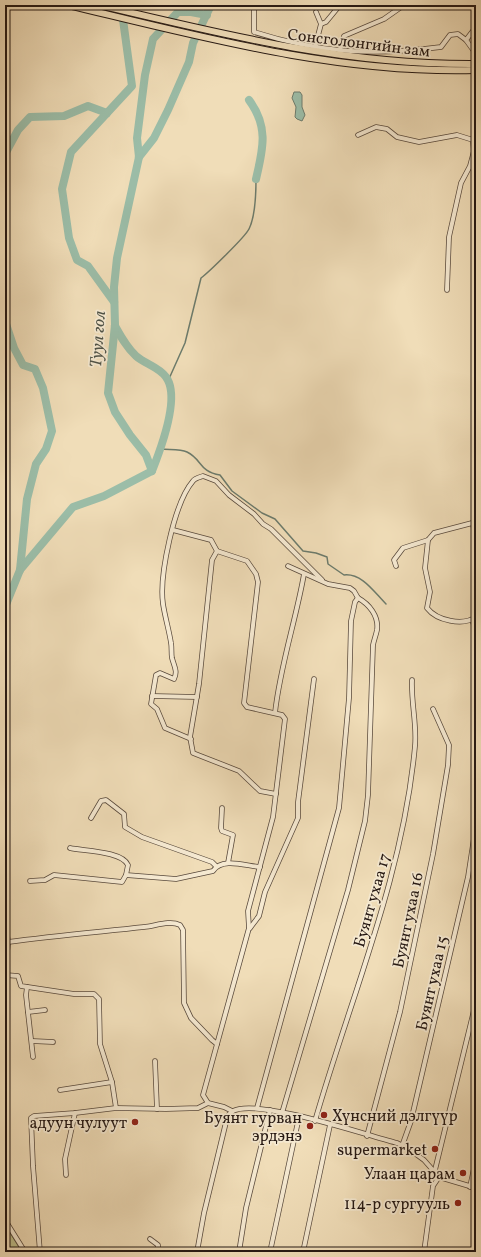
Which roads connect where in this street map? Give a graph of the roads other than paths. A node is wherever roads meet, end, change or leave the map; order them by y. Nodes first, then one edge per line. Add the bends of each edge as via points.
1 (68, 5) edge
2 (99, 5) edge
3 (254, 5) edge
4 (340, 5) edge
5 (404, 5) edge
6 (316, 12) dead end
7 (321, 24) junction
8 (476, 27) edge
9 (466, 40) junction
10 (318, 49) junction
11 (401, 52) junction
12 (339, 53) junction
13 (5, 54) edge
14 (476, 54) edge
15 (399, 62) junction
16 (476, 64) edge
17 (476, 70) edge
18 (5, 71) edge
19 (358, 135) dead end
20 (475, 139) edge
21 (447, 290) dead end
22 (474, 522) edge
23 (173, 530) junction
24 (428, 540) junction
25 (476, 545) edge
26 (217, 551) junction
27 (288, 566) dead end
28 (396, 566) dead end
29 (304, 574) junction
30 (322, 580) junction
31 (358, 598) junction
32 (474, 618) edge
33 (476, 630) edge
34 (476, 677) edge
35 (314, 679) dead end
36 (412, 680) dead end
37 (152, 696) junction
38 (197, 697) junction
39 (476, 707) edge
40 (433, 709) dead end
41 (275, 713) junction
42 (191, 739) junction
43 (276, 794) junction
44 (222, 808) dead end
45 (91, 818) dead end
46 (476, 825) edge
47 (70, 848) dead end
48 (228, 863) junction
49 (216, 866) junction
50 (260, 867) junction
51 (126, 875) junction
52 (30, 881) dead end
53 (6, 928) dead end
54 (250, 928) junction
55 (8, 942) junction
56 (5, 975) edge
57 (27, 987) junction
58 (476, 1002) edge
59 (45, 1010) dead end
60 (28, 1012) junction
61 (32, 1041) junction
62 (53, 1042) dead end
63 (217, 1044) junction
64 (33, 1057) dead end
65 (155, 1061) dead end
66 (112, 1082) junction
67 (60, 1090) dead end
68 (208, 1103) junction
69 (116, 1108) junction
70 (257, 1108) junction
71 (157, 1109) junction
72 (270, 1110) junction
73 (232, 1111) junction
74 (75, 1113) junction
75 (282, 1113) junction
76 (299, 1117) junction
77 (315, 1121) junction
78 (330, 1124) junction
79 (367, 1136) junction
80 (402, 1146) junction
81 (476, 1159) edge
82 (435, 1170) junction
83 (66, 1175) dead end
84 (439, 1177) junction
85 (470, 1186) junction
86 (476, 1188) edge
87 (5, 1220) edge
88 (150, 1239) dead end
89 (25, 1252) edge
90 (40, 1252) edge
91 (158, 1252) edge
92 (197, 1252) edge
93 (238, 1252) edge
94 (270, 1252) edge
95 (303, 1252) edge
96 (424, 1252) edge

1 - 17 main road, Сонсголонгийн зам via 241,46 370,66
2 - 10 main road, Сонсголонгийн зам via 240,38
3 - 10 street via 254,32
4 - 7 street via 326,22
5 - 12 street via 384,19 344,36
6 - 7 street
7 - 10 street
8 - 9 street
9 - 11 street via 458,34 450,35 441,47
9 - 14 street
10 - 12 main road, Сонсголонгийн зам
11 - 12 street
11 - 15 street
12 - 15 main road, Сонсголонгийн зам
13 - 18 street
15 - 16 main road, Сонсголонгийн зам
19 - 20 street via 376,127 387,129 397,138 418,142 457,135
20 - 21 street via 470,166 461,183 449,237
22 - 24 street via 434,533
22 - 25 street
23 - 26 street via 211,540
23 - 30 street via 182,498 194,480 203,476 211,478 254,514 262,524 271,528
23 - 37 street via 163,603 176,671 174,678 160,673 156,675
24 - 28 street via 403,548 394,560
24 - 32 street via 425,568 430,592 427,608 447,620
26 - 38 street via 212,560
26 - 41 street via 247,560 256,574 258,582 244,699 247,707
27 - 29 street
29 - 30 street
29 - 41 street via 297,613 278,684
30 - 31 street via 328,584 350,588
31 - 70 street via 351,621 349,698 339,808
31 - 75 street via 374,613 377,621 373,645 365,821 346,898
32 - 33 street
34 - 39 street
35 - 54 street via 298,818 265,892 259,916
36 - 77 street, Буянт ухаа 17 via 416,720 415,746 401,839 380,920
37 - 38 street
37 - 42 street via 151,704 156,708 165,728
38 - 42 street
40 - 79 street, Буянт ухаа 16 via 449,745 448,765 433,854 400,1012
41 - 43 street via 285,719
42 - 43 street via 193,753 239,771 260,791
43 - 50 street
44 - 48 street via 222,831 233,835
45 - 49 street via 101,801 106,800 124,814 125,827 142,837 212,862
46 - 80 street, Буянт ухаа 15 via 468,877 411,1121
47 - 51 street via 92,850 124,859 128,865
48 - 49 street
48 - 50 street
49 - 51 street via 213,871 176,879
50 - 54 street via 248,910
51 - 52 street via 122,882 54,875 45,880
53 - 55 street
54 - 63 street
55 - 56 street
55 - 63 street via 175,922 180,924 184,1003 191,1018
56 - 57 street via 18,976 21,986
57 - 60 street
57 - 66 street via 74,994 94,994 98,999 100,1044
58 - 82 street
59 - 60 street
60 - 61 street
61 - 62 street
61 - 64 street
63 - 68 street via 203,1095
65 - 71 street
66 - 67 street
66 - 69 street
68 - 71 street via 198,1108
68 - 73 street
69 - 71 street
69 - 74 street
70 - 72 street
70 - 73 street
72 - 75 street
72 - 93 street
73 - 92 street via 224,1128
74 - 83 street via 65,1159
74 - 90 street via 34,1116 30,1121
75 - 76 street
76 - 77 street
76 - 94 street
77 - 78 street
78 - 79 street
78 - 95 street
79 - 80 street
80 - 82 street
81 - 85 street
82 - 84 street
84 - 85 street
84 - 96 street via 433,1186
85 - 86 street
87 - 89 street
88 - 91 street via 158,1245

